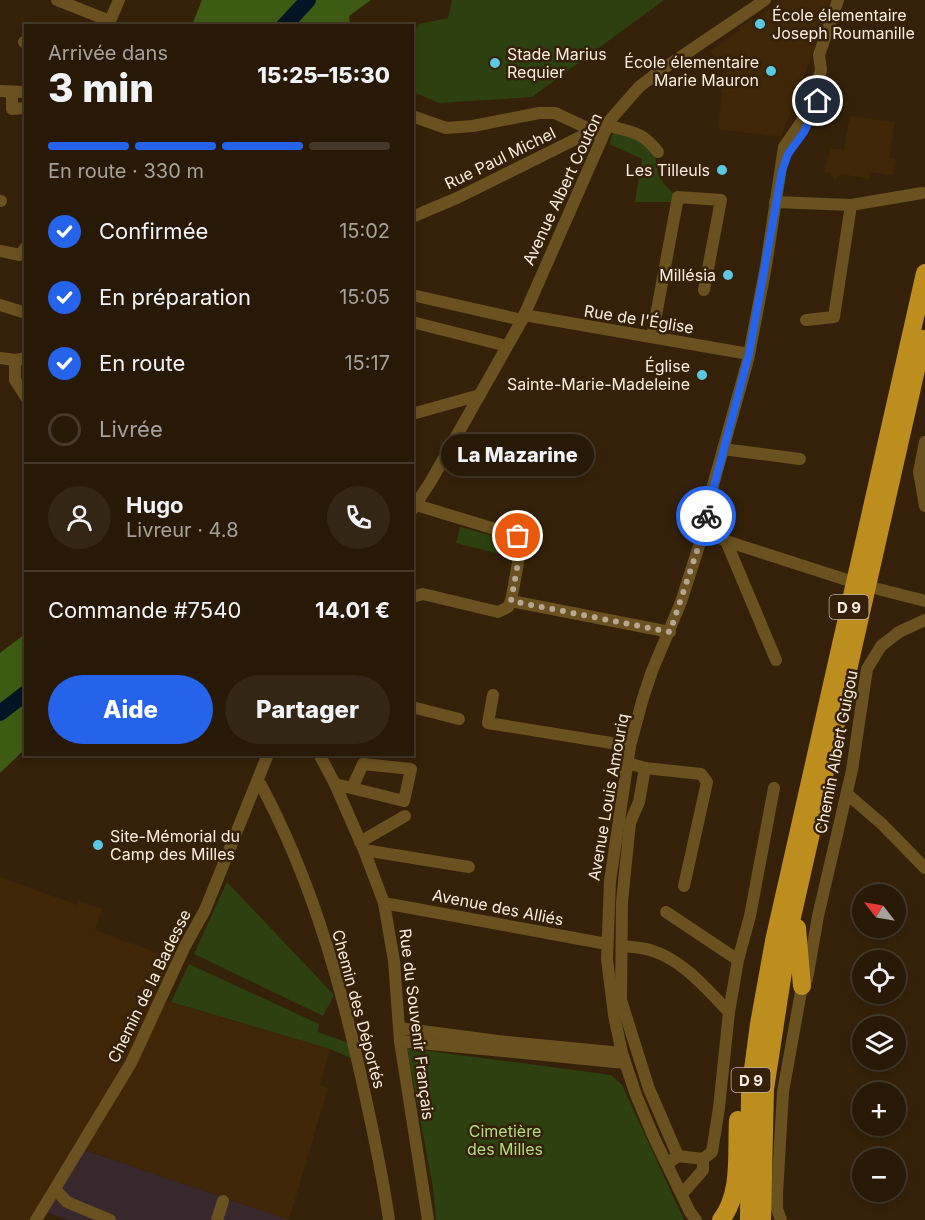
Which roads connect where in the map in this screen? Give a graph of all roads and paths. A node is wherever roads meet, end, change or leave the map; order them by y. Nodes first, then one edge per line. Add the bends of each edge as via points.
1 (57, 0) edge
2 (119, 0) edge
3 (765, 0) edge
4 (838, 0) edge
5 (88, 12) junction
6 (108, 23) edge
7 (85, 24) edge
8 (6, 91) edge
9 (24, 92) edge
10 (24, 108) edge
11 (414, 117) edge
12 (604, 130) junction
13 (658, 152) dead end
14 (922, 193) dead end
15 (775, 202) junction
16 (851, 205) junction
17 (414, 216) edge
18 (24, 250) edge
19 (0, 251) edge
20 (925, 273) edge
21 (704, 290) dead end
22 (414, 295) edge
23 (0, 304) edge
24 (24, 312) edge
25 (523, 317) junction
26 (806, 320) dead end
27 (414, 323) edge
28 (925, 332) edge
29 (652, 337) junction
30 (507, 346) junction
31 (749, 354) junction
32 (0, 358) edge
33 (20, 359) edge
34 (24, 394) edge
35 (480, 395) junction
36 (414, 413) edge
37 (925, 442) edge
38 (723, 449) junction
39 (800, 459) dead end
40 (925, 506) edge
41 (414, 508) edge
42 (704, 530) junction
43 (726, 541) junction
44 (847, 580) dead end
45 (878, 589) dead end
46 (414, 596) edge
47 (511, 601) junction
48 (925, 601) edge
49 (925, 620) edge
50 (670, 632) junction
51 (776, 660) dead end
52 (493, 695) dead end
53 (414, 708) edge
54 (459, 719) dead end
55 (630, 746) junction
56 (267, 756) edge
57 (320, 756) edge
58 (628, 763) junction
59 (645, 768) junction
60 (257, 783) junction
61 (823, 783) junction
62 (335, 784) junction
63 (352, 788) junction
64 (774, 788) dead end
65 (847, 794) junction
66 (405, 816) dead end
67 (362, 846) junction
68 (469, 867) dead end
69 (925, 868) edge
70 (684, 886) dead end
71 (384, 903) junction
72 (666, 912) dead end
73 (818, 916) junction
74 (774, 941) junction
75 (607, 944) junction
76 (622, 946) junction
77 (797, 947) junction
78 (738, 960) junction
79 (801, 991) junction
80 (729, 1012) junction
81 (400, 1034) junction
82 (623, 1058) junction
83 (678, 1156) junction
84 (703, 1159) junction
85 (668, 1164) junction
86 (55, 1189) junction
87 (682, 1194) junction
88 (223, 1201) dead end
89 (693, 1216) edge
90 (36, 1220) edge
91 (110, 1220) edge
92 (217, 1220) edge
93 (389, 1220) edge
94 (428, 1220) edge
95 (708, 1220) edge
96 (721, 1220) edge
97 (748, 1220) edge
98 (762, 1220) edge
99 (781, 1220) edge

1 - 5 street
2 - 6 street
3 - 12 street, Avenue Albert Couton via 639,87
4 - 15 street, Avenue Louis Amouriq via 829,31 828,68 822,90 804,132 788,154
5 - 6 street
5 - 7 street
8 - 9 street
8 - 10 street via 12,108
11 - 12 street via 446,128 555,113
12 - 13 street via 639,134
12 - 17 street, Rue Paul Michel via 588,133
12 - 25 street, Avenue Albert Couton
14 - 16 street
15 - 16 street
15 - 31 street, Avenue Louis Amouriq
16 - 26 street via 834,316
18 - 19 street via 20,255
20 - 74 highway, D 9
21 - 29 street via 722,200 678,197
22 - 25 street, Rue de l'Église
23 - 24 street
25 - 29 street, Rue de l'Église
25 - 30 street, Avenue Albert Couton
27 - 30 street
28 - 61 highway, D 9
29 - 31 street, Rue de l'Église
30 - 35 street, Avenue Albert Couton
31 - 38 street, Avenue Louis Amouriq
32 - 33 street
33 - 34 street via 15,380
35 - 36 street
35 - 41 street, Avenue Albert Couton
37 - 40 street via 919,472
38 - 39 street
38 - 42 street, Avenue Louis Amouriq
41 - 47 street via 518,536 520,552
42 - 43 street
42 - 50 street, Avenue Louis Amouriq
43 - 44 street
43 - 51 street
45 - 48 street
46 - 47 street via 423,594 498,612
47 - 50 street
49 - 65 street, Chemin Albert Guigou via 881,646 867,669
50 - 55 street, Avenue Louis Amouriq via 652,671
52 - 55 street via 488,723
53 - 54 street
55 - 58 street, Avenue Louis Amouriq
56 - 60 street, Chemin de la Badesse
57 - 62 street, Rue du Souvenir Français
58 - 59 street
58 - 75 street, Avenue Louis Amouriq via 610,881
59 - 70 street via 701,774 707,782
59 - 76 street via 639,802 630,823
60 - 86 street, Chemin de la Badesse via 205,910 131,1063
60 - 93 street, Chemin des Déportés via 277,815 296,859 339,983 381,1164
61 - 77 highway via 796,933
61 - 98 highway, D 9 via 790,926 767,1078
62 - 63 street
62 - 67 street, Rue du Souvenir Français
63 - 63 street via 404,801 411,770 363,764
64 - 78 street
65 - 69 street
65 - 73 street, Chemin Albert Guigou
66 - 67 street
67 - 68 street
67 - 71 street, Rue du Souvenir Français
71 - 75 street, Avenue des Alliés
71 - 81 street, Rue du Souvenir Français
72 - 78 street
73 - 77 street, Chemin Albert Guigou via 807,941
73 - 79 street, Chemin Albert Guigou via 807,979
74 - 96 highway, D 9 via 755,1003 739,1084 736,1175 733,1197
74 - 97 highway, D 9 via 750,1092
75 - 82 street, Avenue Louis Amouriq via 610,988
76 - 80 street via 652,950 672,961
76 - 83 street via 621,1000 649,1089
77 - 79 highway
78 - 80 street
79 - 99 street, Chemin Albert Guigou via 780,1123 777,1209
80 - 84 street via 712,1152
81 - 82 street
81 - 94 street, Rue du Souvenir Français
82 - 85 street, Avenue Louis Amouriq
83 - 84 street
83 - 85 street
84 - 87 street via 703,1170
85 - 87 street, Avenue Louis Amouriq
86 - 90 street, Chemin de la Badesse
86 - 91 street via 67,1202
87 - 89 street, Avenue Louis Amouriq
88 - 92 street
89 - 95 street, Avenue Louis Amouriq

